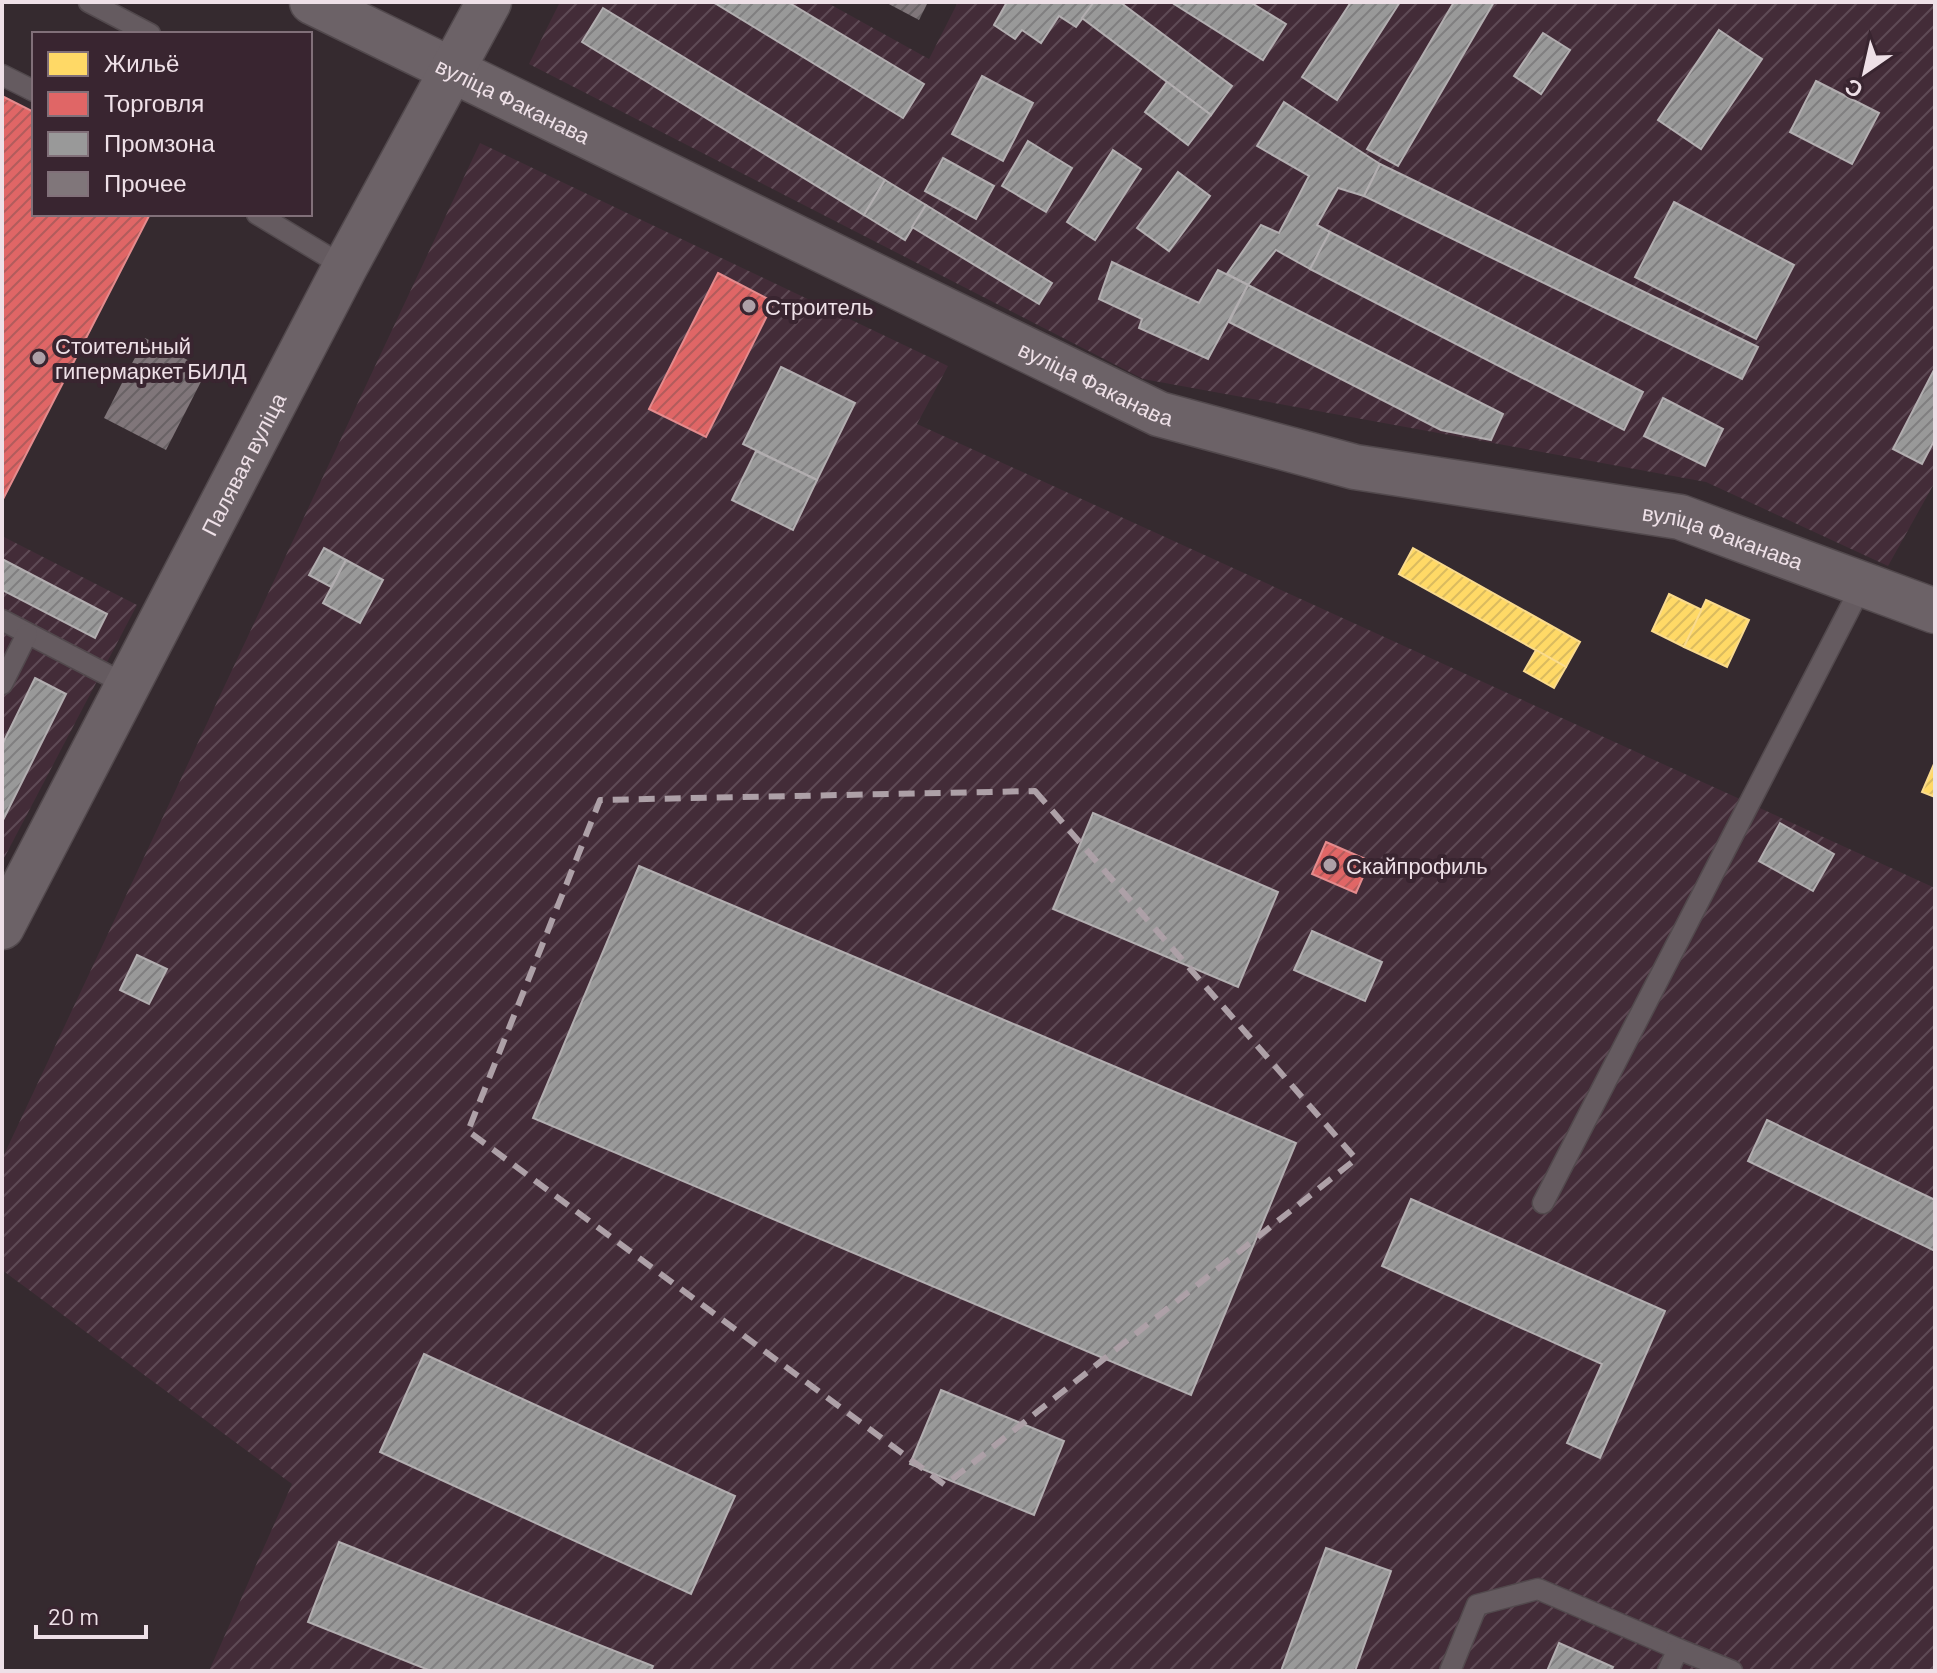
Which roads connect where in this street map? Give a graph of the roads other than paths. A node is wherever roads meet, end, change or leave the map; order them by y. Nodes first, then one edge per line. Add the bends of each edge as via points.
1 (89, 2) edge
2 (312, 2) edge
3 (489, 2) edge
4 (146, 32) edge
5 (452, 72) junction
6 (2, 75) edge
7 (32, 90) edge
8 (260, 216) edge
9 (345, 267) junction
10 (1863, 583) junction
11 (1935, 611) edge
12 (2, 620) edge
13 (27, 634) junction
14 (2, 684) edge
15 (127, 685) junction
16 (2, 927) edge
17 (1543, 1203) dead end
18 (1678, 1649) junction
19 (1450, 1671) edge
20 (1668, 1671) edge
21 (1732, 1671) edge

1 - 4 lane
2 - 5 main road, вуліца Факанава
3 - 5 main road, Палявая вуліца
5 - 9 main road, Палявая вуліца
5 - 10 main road, вуліца Факанава via 1159,414 1355,467 1680,517
6 - 7 lane
8 - 9 lane
9 - 15 main road, Палявая вуліца
10 - 11 main road, вуліца Факанава
10 - 17 lane
12 - 13 lane
13 - 14 lane
13 - 15 lane
15 - 16 main road, Палявая вуліца
18 - 19 lane via 1538,1589 1477,1605
18 - 20 lane
18 - 21 lane

